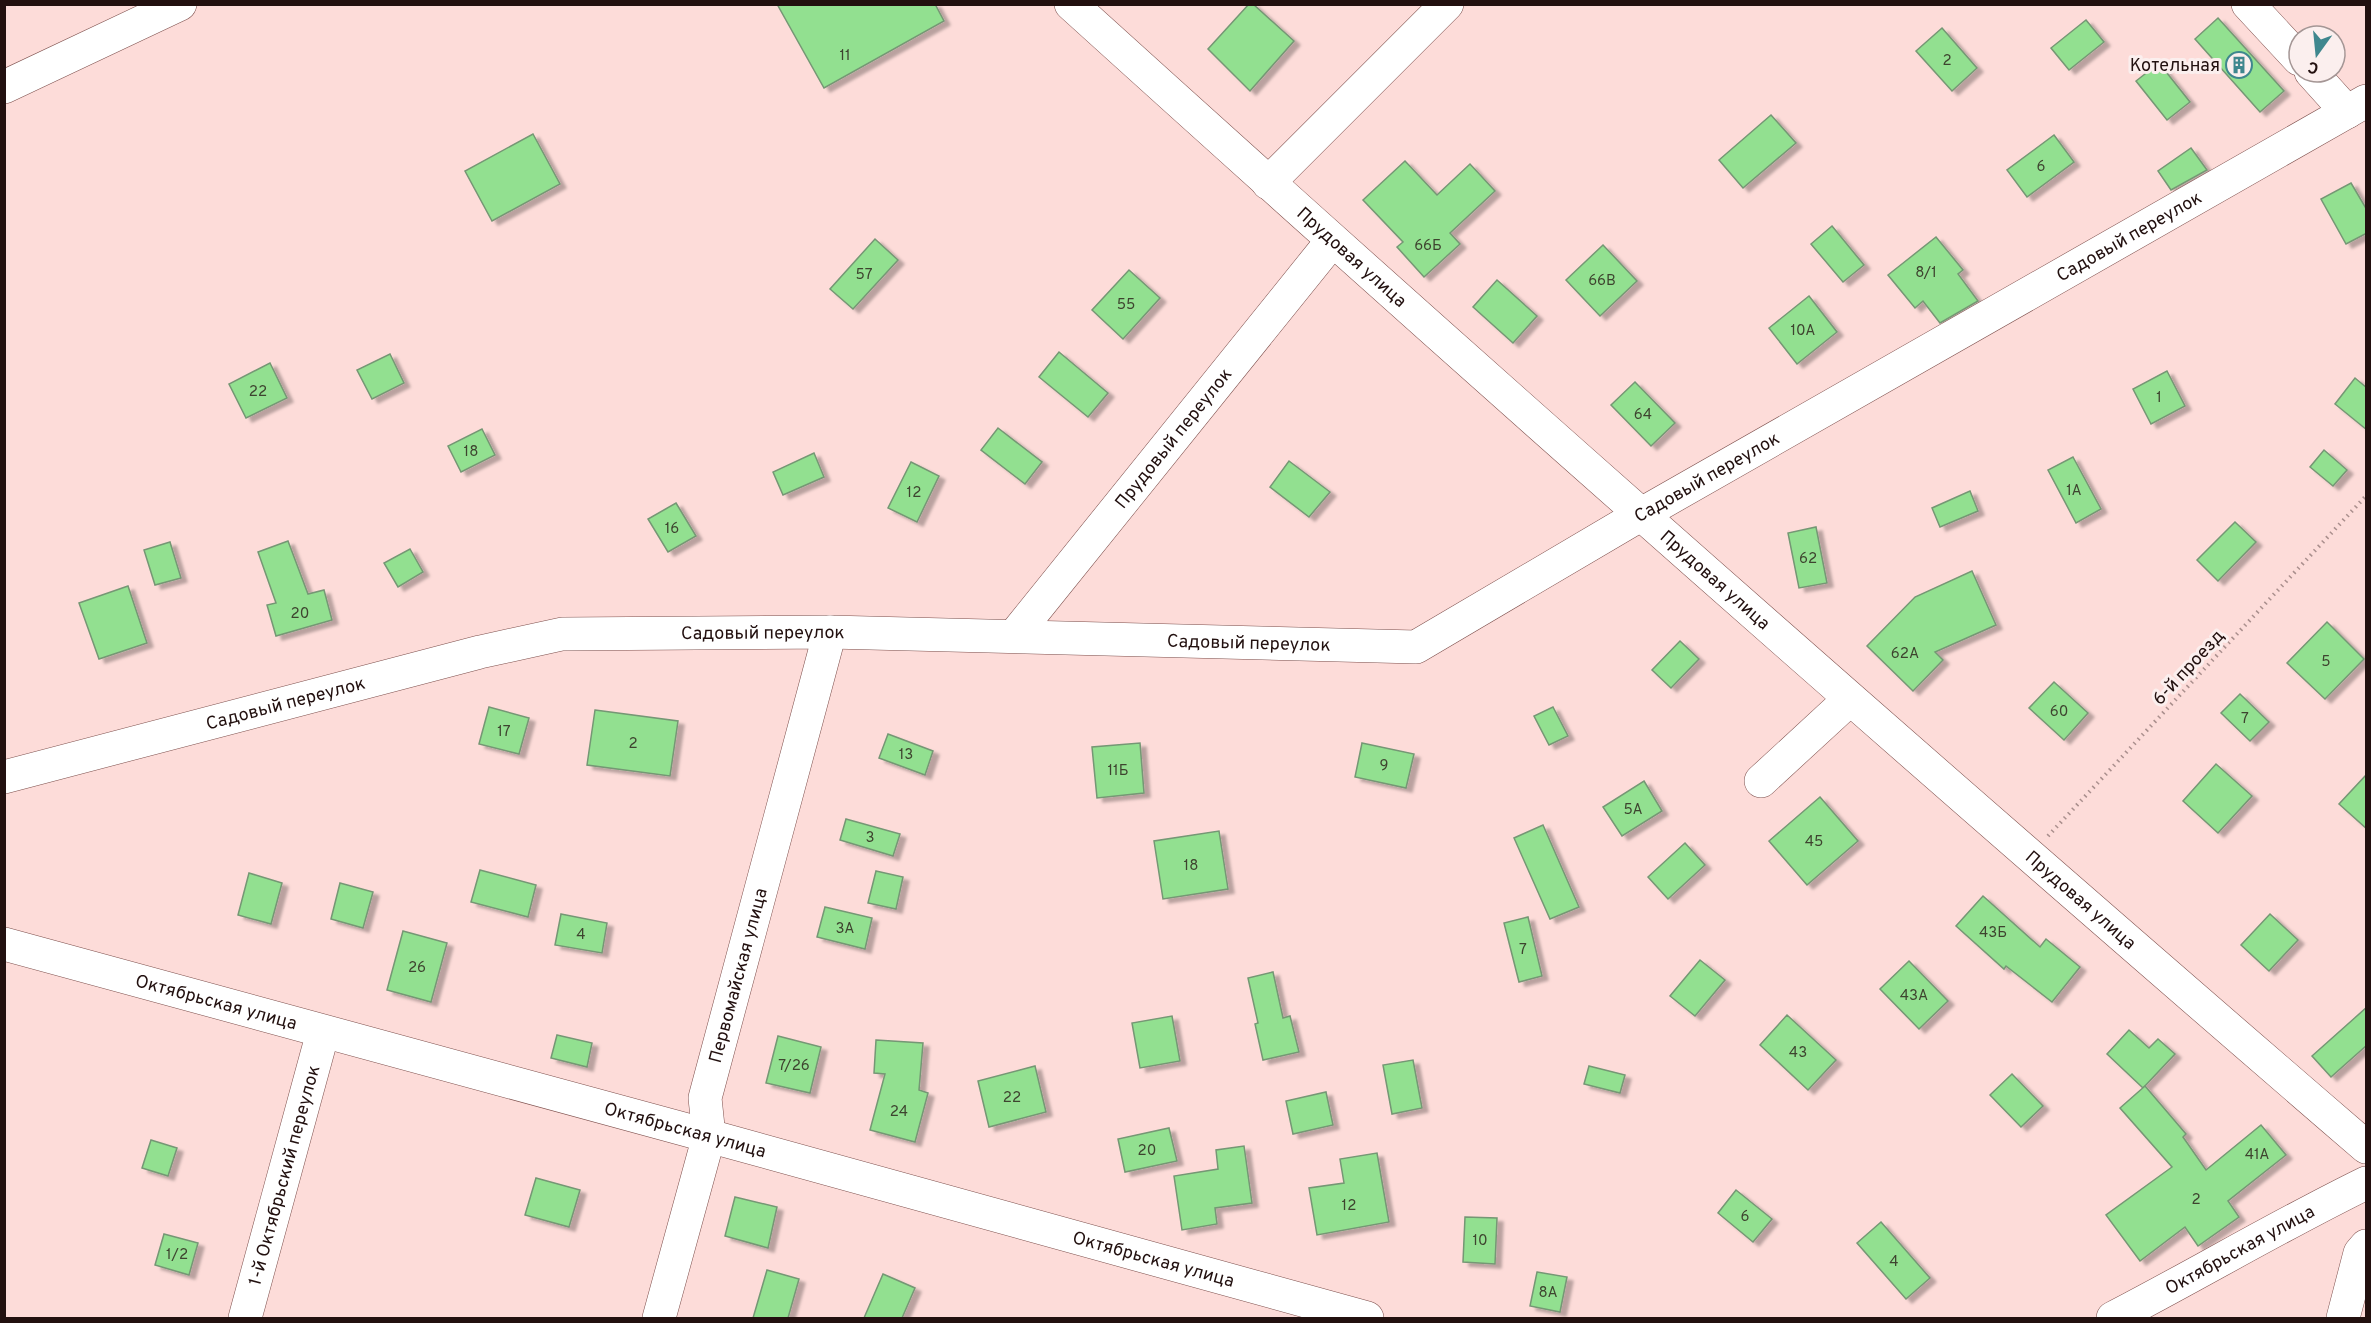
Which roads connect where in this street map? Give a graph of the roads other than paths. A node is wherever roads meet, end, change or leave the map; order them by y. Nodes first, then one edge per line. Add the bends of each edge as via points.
1 (180, 4) edge
2 (1071, 4) edge
3 (1447, 4) edge
4 (2248, 4) edge
5 (2287, 46) edge
6 (2327, 84) edge
7 (4, 87) edge
8 (2357, 106) edge
9 (1268, 183) junction
10 (1332, 241) junction
11 (1640, 515) junction
12 (830, 632) junction
13 (1014, 636) junction
14 (1850, 699) junction
15 (4, 777) edge
16 (1761, 782) dead end
17 (4, 944) edge
18 (323, 1032) junction
19 (709, 1136) junction
20 (2367, 1147) edge
21 (2367, 1183) edge
22 (2367, 1246) edge
23 (245, 1318) edge
24 (659, 1318) edge
25 (1367, 1318) edge
26 (2113, 1318) edge
27 (2343, 1318) edge

1 - 7 street
2 - 9 street, Прудовая улица
3 - 9 street
4 - 5 street
6 - 8 street
8 - 11 street, Садовый переулок
9 - 10 street, Прудовая улица
10 - 11 street, Прудовая улица
10 - 13 street, Прудовый переулок
11 - 13 street, Садовый переулок via 1416,647
11 - 14 street, Прудовая улица
12 - 13 street, Садовый переулок
12 - 15 street, Садовый переулок via 562,634
12 - 19 street, Первомайская улица via 705,1098
14 - 16 street
14 - 20 street, Прудовая улица
17 - 18 street, Октябрьская улица
18 - 19 street, Октябрьская улица
18 - 23 street, 1-й Октябрьский переулок
19 - 24 street, Первомайская улица
19 - 25 street, Октябрьская улица
21 - 26 street, Октябрьская улица
22 - 27 street via 2360,1253

